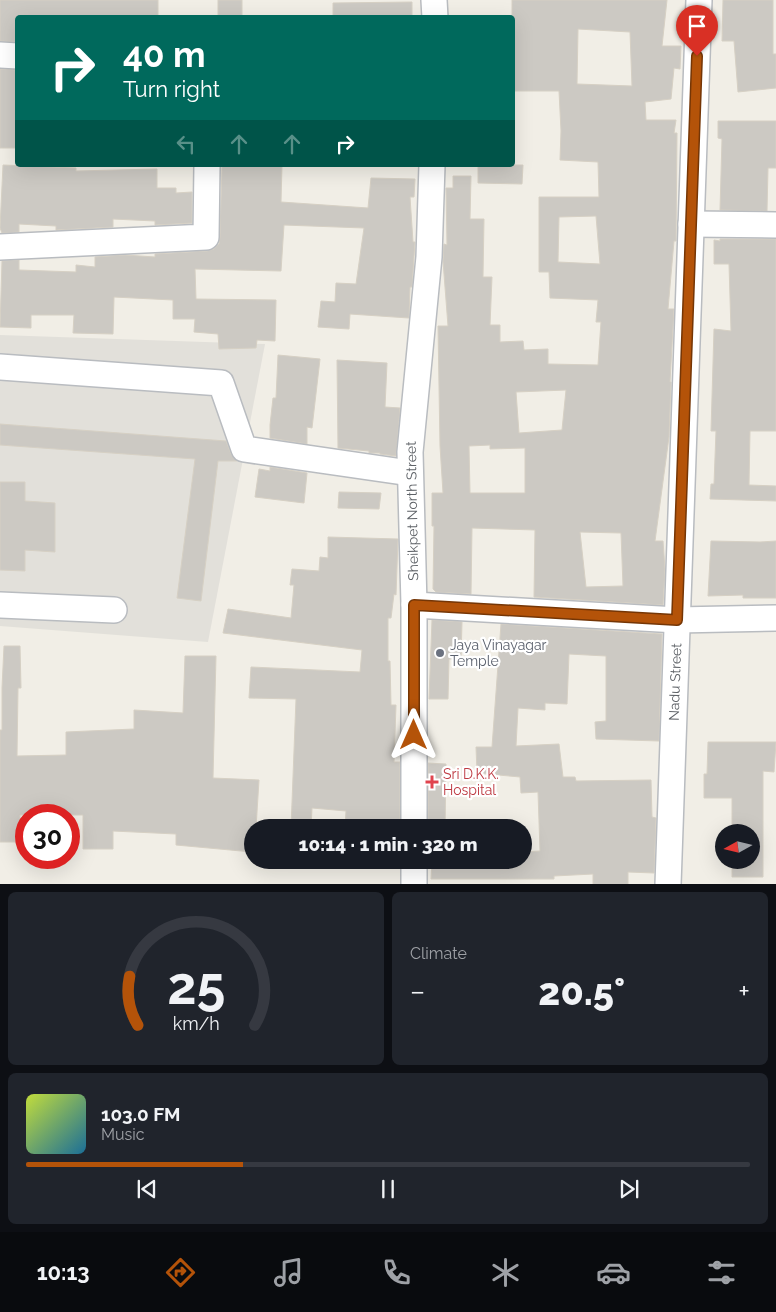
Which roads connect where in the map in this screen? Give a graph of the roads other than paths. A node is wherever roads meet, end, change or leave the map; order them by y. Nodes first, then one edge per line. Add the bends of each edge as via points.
1 (434, 0) edge
2 (699, 0) edge
3 (434, 15) edge
4 (0, 55) edge
5 (15, 56) edge
6 (207, 167) edge
7 (432, 167) edge
8 (691, 224) junction
9 (776, 225) edge
10 (0, 247) edge
11 (0, 367) edge
12 (410, 473) junction
13 (0, 605) edge
14 (414, 605) junction
15 (114, 610) dead end
16 (776, 618) edge
17 (677, 620) junction
18 (414, 819) edge
19 (414, 869) edge
20 (414, 884) edge
21 (668, 884) edge

1 - 3 street
2 - 8 street, Nadu Street
4 - 5 street
6 - 10 street via 206,237
7 - 12 street, Sheikpet North Street via 429,257
8 - 9 street
8 - 17 street, Nadu Street
11 - 12 street via 221,383 244,449
12 - 14 street, Sheikpet North Street
13 - 15 street
14 - 17 street
14 - 18 street, Sheikpet North Street
16 - 17 street
17 - 21 street, Nadu Street
19 - 20 street

